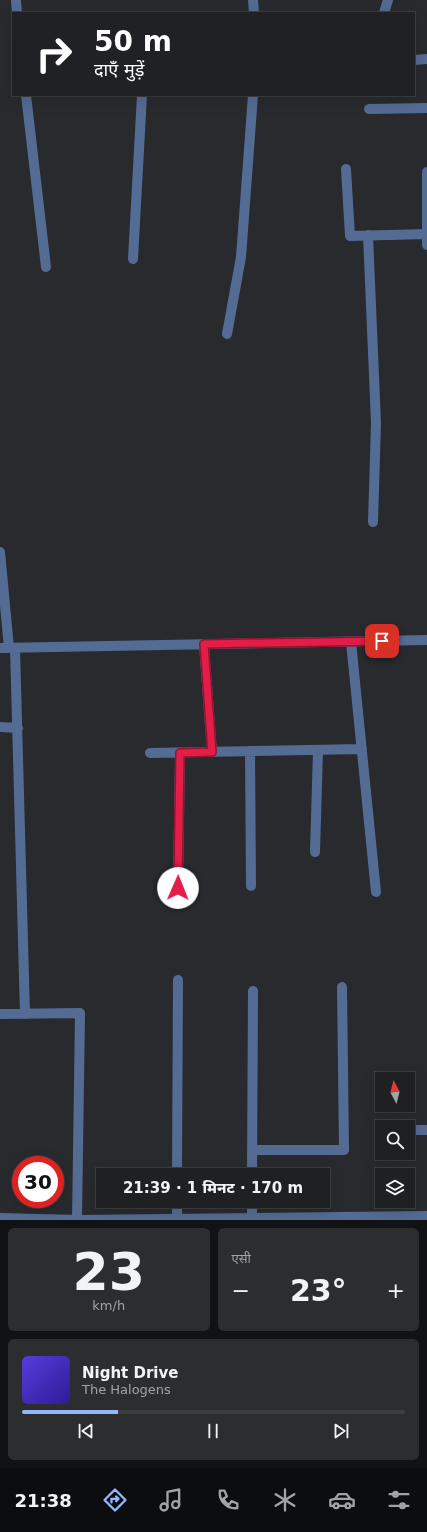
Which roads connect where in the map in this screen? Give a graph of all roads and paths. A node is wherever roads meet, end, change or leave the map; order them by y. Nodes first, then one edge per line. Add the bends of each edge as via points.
1 (16, 0) edge
2 (254, 0) edge
3 (388, 0) edge
4 (17, 12) edge
5 (254, 12) edge
6 (384, 12) edge
7 (427, 59) edge
8 (415, 60) edge
9 (26, 96) edge
10 (142, 96) edge
11 (253, 96) edge
12 (427, 108) edge
13 (369, 109) dead end
14 (346, 169) dead end
15 (427, 172) edge
16 (427, 234) edge
17 (368, 235) junction
18 (427, 244) edge
19 (133, 258) dead end
20 (46, 267) dead end
21 (227, 334) dead end
22 (374, 522) dead end
23 (0, 552) edge
24 (427, 640) edge
25 (351, 642) junction
26 (204, 644) junction
27 (8, 648) edge
28 (0, 727) edge
29 (18, 728) junction
30 (362, 749) junction
31 (318, 750) junction
32 (250, 751) junction
33 (212, 752) junction
34 (150, 753) dead end
35 (180, 753) junction
36 (315, 852) dead end
37 (251, 886) dead end
38 (178, 888) dead end
39 (376, 892) dead end
40 (178, 980) dead end
41 (342, 987) dead end
42 (253, 991) dead end
43 (0, 1014) edge
44 (25, 1014) junction
45 (415, 1130) edge
46 (427, 1130) edge
47 (252, 1150) junction
48 (177, 1168) edge
49 (252, 1168) edge
50 (177, 1208) edge
51 (252, 1208) edge
52 (0, 1218) edge
53 (252, 1218) junction
54 (421, 1218) edge
55 (177, 1219) junction
56 (77, 1220) edge

1 - 4 street
2 - 5 street
3 - 6 street
7 - 8 street
9 - 20 street
10 - 19 street
11 - 21 street via 241,257
12 - 13 street
14 - 17 street via 350,236
15 - 16 street
16 - 17 street
16 - 18 street
17 - 22 street via 376,423
23 - 27 street
24 - 25 street
25 - 26 street
25 - 30 street
26 - 27 street
26 - 33 street
27 - 29 street
28 - 29 street
29 - 44 street
30 - 31 street
30 - 39 street
31 - 32 street
31 - 36 street
32 - 33 street
32 - 37 street
33 - 35 street
34 - 35 street
35 - 38 street
40 - 48 street
41 - 47 street via 344,1150
42 - 47 street
43 - 44 street
44 - 56 street via 80,1013
45 - 46 street
47 - 49 street
50 - 55 street
51 - 53 street
52 - 56 street
53 - 54 street
53 - 55 street
55 - 56 street

